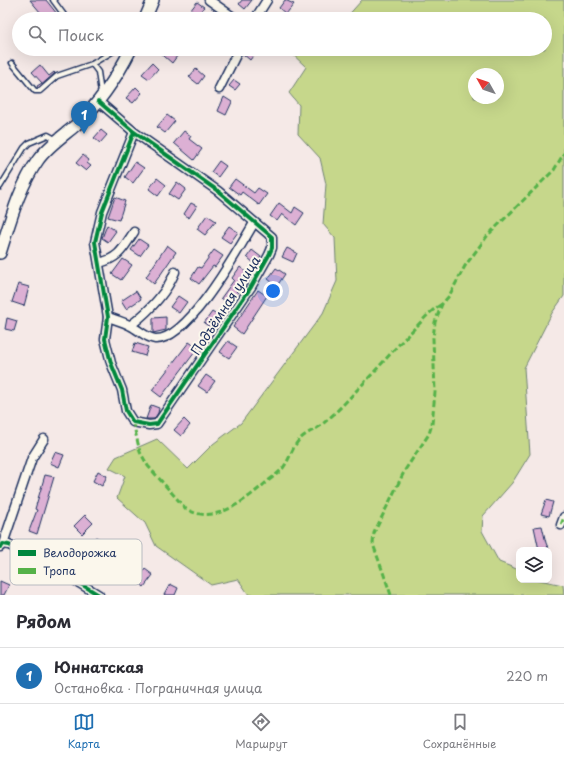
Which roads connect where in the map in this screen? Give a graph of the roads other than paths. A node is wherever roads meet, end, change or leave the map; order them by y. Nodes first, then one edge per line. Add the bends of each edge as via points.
1 (52, 0) edge
2 (153, 0) edge
3 (209, 0) edge
4 (267, 0) edge
5 (63, 12) edge
6 (148, 12) edge
7 (226, 12) edge
8 (259, 12) edge
9 (105, 56) edge
10 (127, 56) edge
11 (236, 56) edge
12 (12, 63) dead end
13 (92, 64) junction
14 (220, 89) dead end
15 (100, 99) junction
16 (134, 132) junction
17 (57, 140) junction
18 (0, 187) edge
19 (254, 223) junction
20 (134, 232) dead end
21 (0, 253) edge
22 (99, 263) junction
23 (175, 272) dead end
24 (108, 317) junction
25 (131, 325) junction
26 (44, 439) dead end
27 (564, 517) edge
28 (561, 525) dead end
29 (2, 546) edge
30 (83, 585) edge
31 (99, 595) edge

1 - 5 lane
2 - 6 main road
3 - 7 street
4 - 8 street
9 - 13 lane
10 - 15 main road
11 - 14 street
12 - 13 lane via 35,91 57,76
13 - 15 lane via 98,72
15 - 16 street, Подъёмная улица
15 - 17 main road via 76,125
16 - 19 street, Подъёмная улица via 218,191
16 - 22 street via 97,226 95,242
17 - 18 lane via 48,135 29,143
17 - 21 main road via 39,159 27,179
19 - 24 street, Подъёмная улица via 272,237 272,248 251,288 157,424 133,422 126,411 122,390 105,339
19 - 25 street, Подъёмная улица via 211,292 180,329 171,335 155,339
20 - 22 street via 118,256
22 - 24 street
23 - 25 street via 170,283 148,312
24 - 25 street, Подъёмная улица
26 - 29 street via 32,458
27 - 28 street
30 - 31 street

